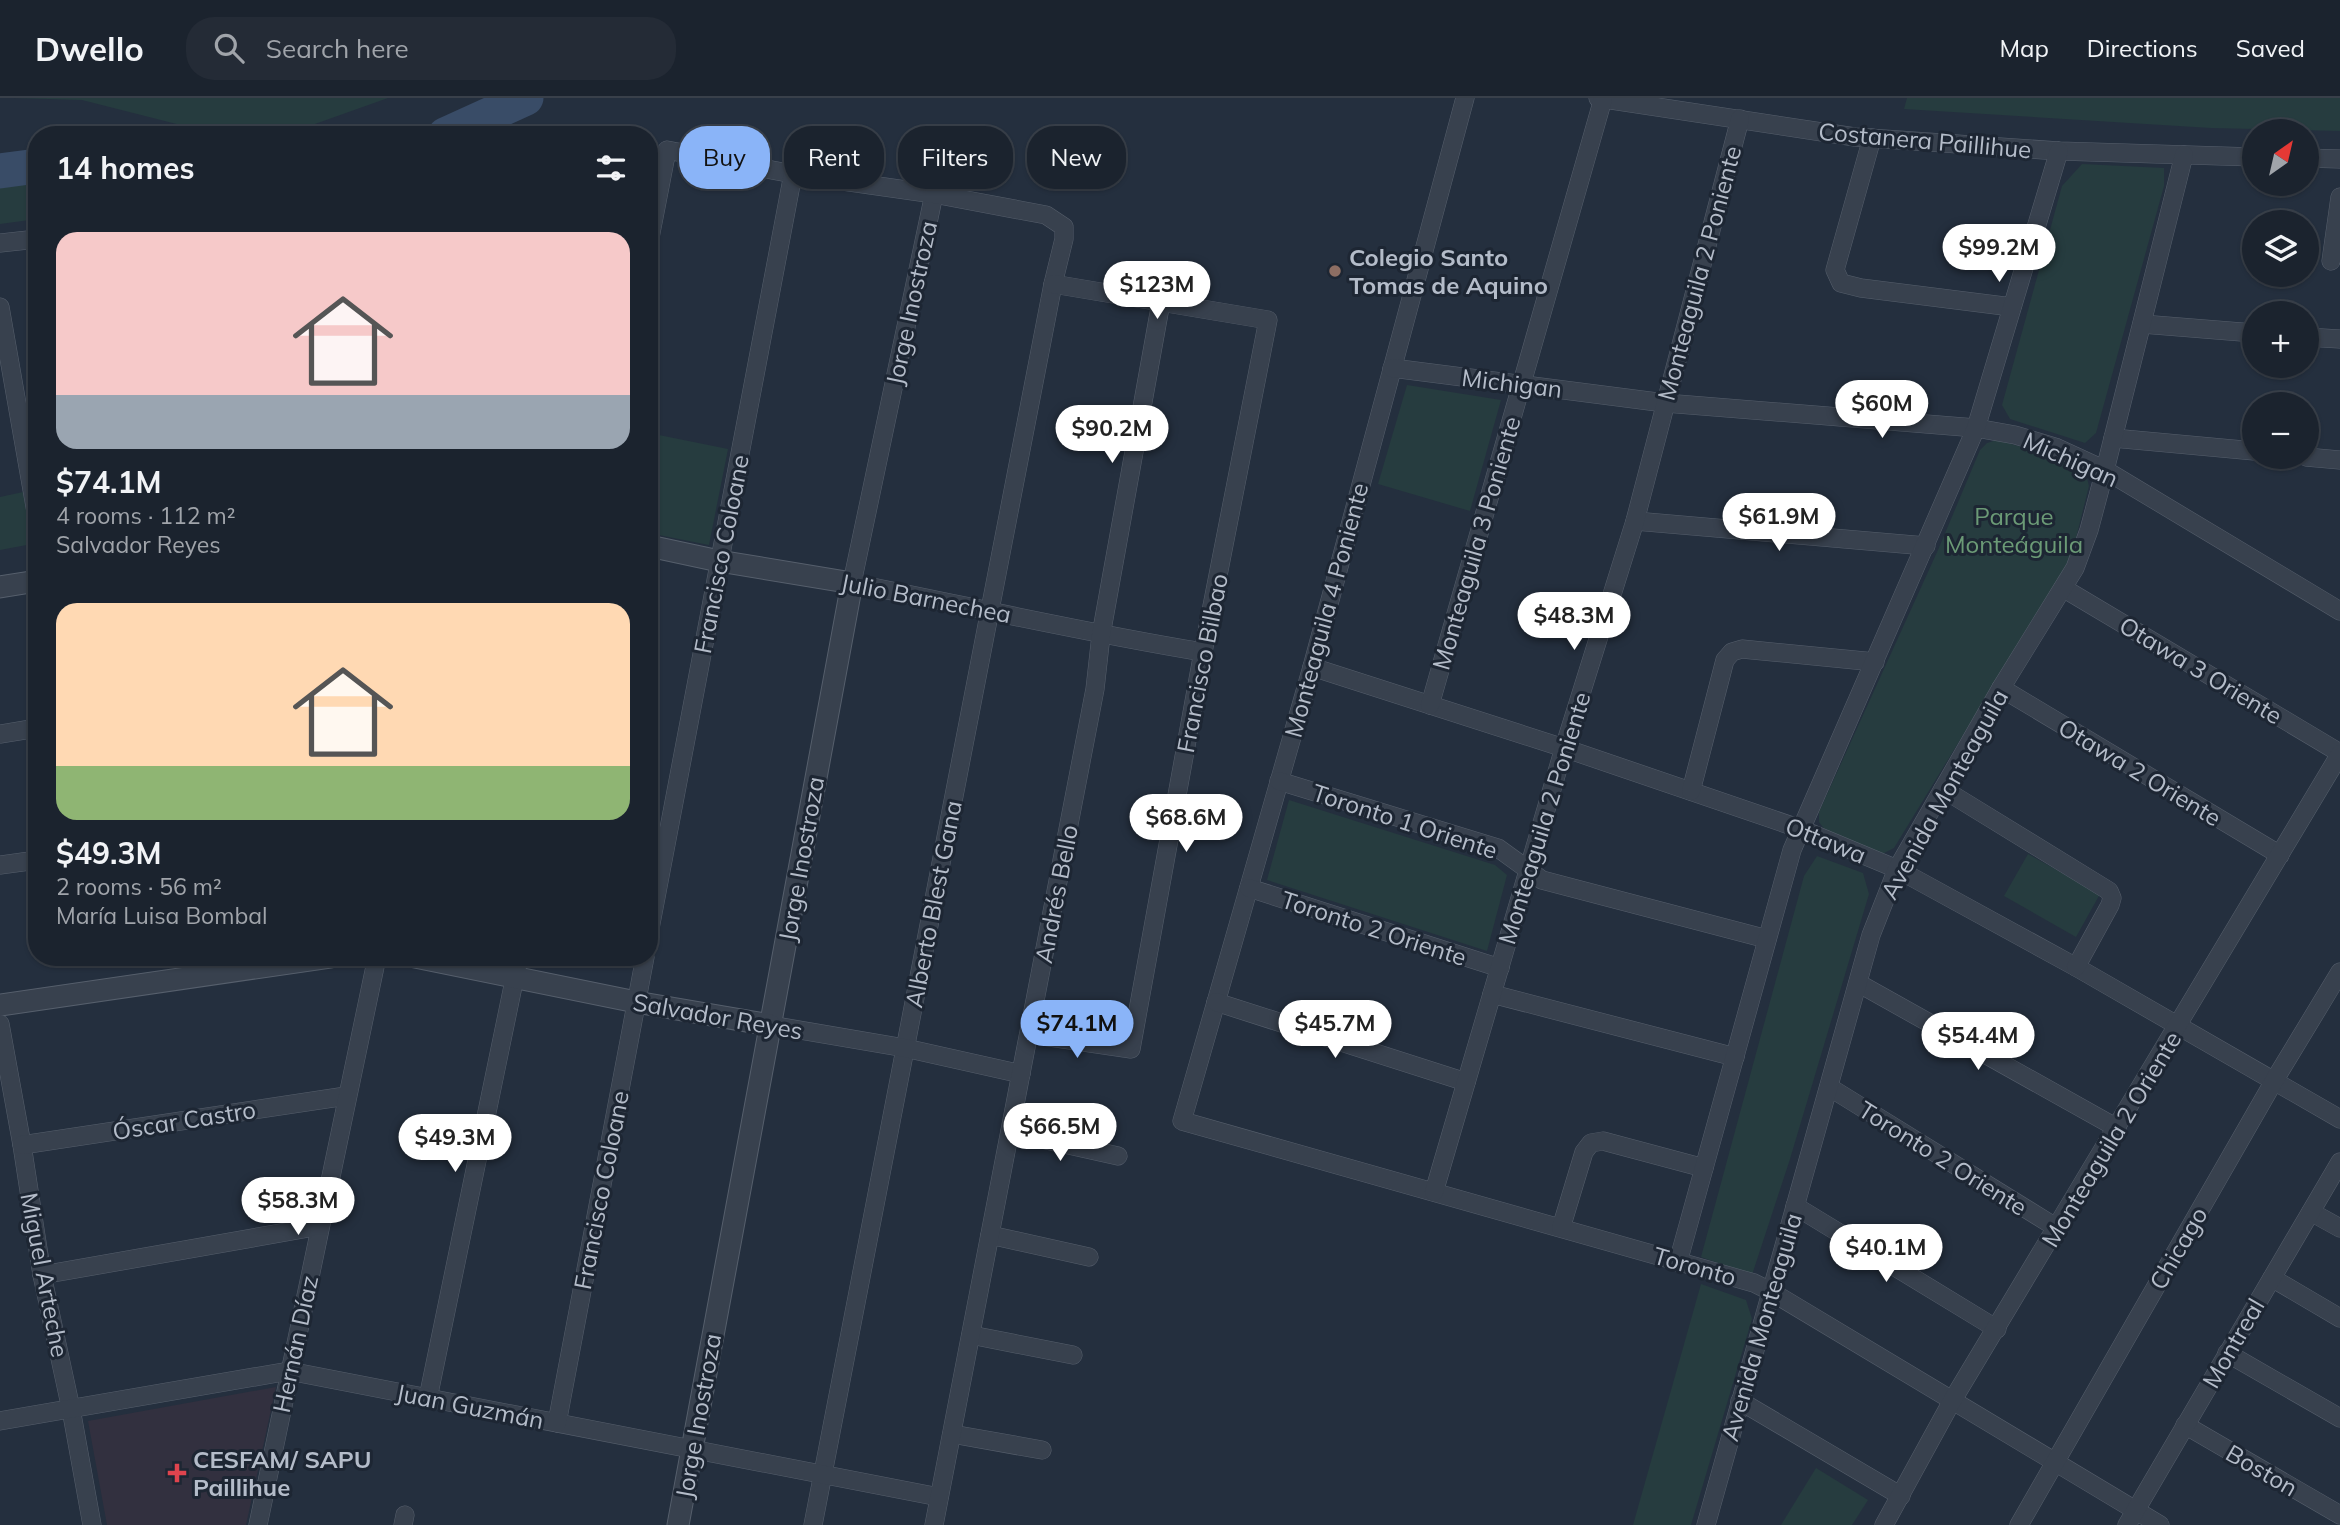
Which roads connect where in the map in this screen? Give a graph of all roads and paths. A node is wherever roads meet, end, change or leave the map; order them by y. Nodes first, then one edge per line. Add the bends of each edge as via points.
1 (1465, 98) edge
2 (1601, 98) edge
3 (1740, 120) junction
4 (1872, 138) junction
5 (2059, 151) junction
6 (2184, 155) junction
7 (2242, 157) edge
8 (2319, 158) edge
9 (2340, 159) edge
10 (784, 172) edge
11 (884, 187) edge
12 (790, 189) edge
13 (934, 194) junction
14 (658, 196) edge
15 (2340, 197) edge
16 (28, 240) edge
17 (0, 243) edge
18 (2331, 261) dead end
19 (1053, 284) junction
20 (1161, 302) junction
21 (0, 307) edge
22 (2012, 307) junction
23 (2142, 324) junction
24 (2242, 332) edge
25 (2319, 338) edge
26 (2340, 339) edge
27 (1392, 368) junction
28 (1522, 384) junction
29 (1665, 402) junction
30 (1976, 428) junction
31 (2113, 438) junction
32 (2242, 450) edge
33 (2319, 458) edge
34 (2340, 460) edge
35 (28, 467) edge
36 (2105, 470) junction
37 (1635, 521) junction
38 (1926, 546) junction
39 (658, 548) edge
40 (719, 561) junction
41 (28, 583) edge
42 (852, 583) junction
43 (0, 587) edge
44 (2063, 588) junction
45 (990, 610) junction
46 (2340, 611) edge
47 (1101, 635) junction
48 (1203, 652) junction
49 (1875, 662) junction
50 (1312, 667) junction
51 (2001, 688) junction
52 (1430, 705) junction
53 (28, 729) edge
54 (0, 734) edge
55 (1564, 748) junction
56 (2340, 754) edge
57 (1279, 781) junction
58 (1943, 789) junction
59 (1691, 791) junction
60 (1801, 829) junction
61 (2280, 855) junction
62 (28, 861) edge
63 (0, 865) edge
64 (1897, 869) junction
65 (1528, 872) junction
66 (658, 886) edge
67 (1249, 888) junction
68 (1767, 939) junction
69 (268, 966) edge
70 (375, 966) edge
71 (643, 966) edge
72 (517, 967) edge
73 (2076, 967) junction
74 (1500, 968) junction
75 (2340, 972) edge
76 (1858, 983) junction
77 (1492, 994) junction
78 (636, 1002) junction
79 (1216, 1002) junction
80 (0, 1005) edge
81 (0, 1024) edge
82 (770, 1026) junction
83 (2178, 1027) junction
84 (1029, 1034) junction
85 (905, 1048) junction
86 (1735, 1057) junction
87 (1021, 1074) junction
88 (2274, 1081) junction
89 (1466, 1082) junction
90 (1829, 1087) junction
91 (346, 1096) junction
92 (2340, 1119) edge
93 (1182, 1121) joint
94 (2118, 1128) junction
95 (1010, 1132) junction
96 (22, 1145) junction
97 (1118, 1156) dead end
98 (2340, 1162) edge
99 (1704, 1168) junction
100 (1434, 1192) junction
101 (1795, 1206) junction
102 (2311, 1212) junction
103 (320, 1226) junction
104 (1560, 1228) junction
105 (2057, 1228) junction
106 (2340, 1228) edge
107 (990, 1235) junction
108 (1089, 1257) dead end
109 (1678, 1262) junction
110 (42, 1275) junction
111 (2272, 1278) junction
112 (1770, 1291) junction
113 (2340, 1318) edge
114 (1997, 1329) junction
115 (971, 1335) junction
116 (2227, 1353) junction
117 (1073, 1355) dead end
118 (289, 1371) junction
119 (428, 1398) junction
120 (1741, 1401) junction
121 (1952, 1401) junction
122 (71, 1409) junction
123 (2340, 1418) edge
124 (0, 1421) edge
125 (557, 1423) junction
126 (2185, 1425) junction
127 (952, 1434) junction
128 (692, 1449) junction
129 (1042, 1450) dead end
130 (2054, 1463) junction
131 (823, 1475) junction
132 (1900, 1496) junction
133 (939, 1497) junction
134 (2340, 1515) edge
135 (2131, 1518) edge
136 (1710, 1523) edge
137 (92, 1525) edge
138 (258, 1525) edge
139 (678, 1525) edge
140 (813, 1525) edge
141 (934, 1525) edge
142 (1884, 1525) edge
143 (2020, 1525) edge
144 (2160, 1525) edge

1 - 27 street, Monteaguila 4 Poniente
2 - 3 street, Costanera Paillihue
2 - 28 street, Monteaguila 3 Poniente
3 - 4 street, Costanera Paillihue
3 - 29 street, Monteaguila 2 Poniente
4 - 5 street, Costanera Paillihue
4 - 22 street via 1835,270 1841,283
5 - 6 street, Costanera Paillihue
5 - 22 street
6 - 7 street, Costanera Paillihue
6 - 23 street, Avenida Monteaguila
8 - 9 street
10 - 14 street via 667,150
11 - 13 street
12 - 40 street, Francisco Coloane
13 - 19 street, Alberto Blest Gana via 1057,220 1064,226 1064,239
13 - 42 street, Jorge Inostroza
15 - 18 street
16 - 17 street
19 - 20 street
19 - 45 street, Alberto Blest Gana
20 - 47 street, Andrés Bello
20 - 48 street, Francisco Bilbao via 1268,320
21 - 35 street
22 - 30 street
23 - 24 street
23 - 31 street, Avenida Monteaguila
25 - 26 street
27 - 28 street, Michigan
27 - 50 street, Monteaguila 4 Poniente
28 - 29 street, Michigan
28 - 52 street, Monteaguila 3 Poniente
29 - 30 street, Michigan
29 - 37 street, Monteaguila 2 Poniente
30 - 36 street, Michigan via 2055,447
30 - 38 street
31 - 32 street
31 - 36 street, Avenida Monteaguila
33 - 34 street
36 - 44 street, Avenida Monteaguila via 2082,550
36 - 46 street, Michigan
37 - 38 street
37 - 55 street, Monteaguila 2 Poniente
38 - 49 street
39 - 40 street, Julio Barnechea
40 - 42 street, Julio Barnechea
40 - 66 street, Francisco Coloane
41 - 43 street
42 - 45 street, Julio Barnechea
42 - 82 street, Jorge Inostroza
44 - 51 street, Avenida Monteaguila
44 - 56 street, Otawa 3 Oriente
45 - 47 street, Julio Barnechea
45 - 85 street, Alberto Blest Gana
47 - 48 street, Julio Barnechea
47 - 84 street, Andrés Bello via 1095,689
48 - 84 street, Francisco Bilbao via 1131,1049
49 - 59 street via 1742,649 1732,652 1725,660
49 - 60 street
50 - 52 street, Ottawa
50 - 57 street, Monteaguila 4 Poniente
51 - 58 street, Avenida Monteaguila
51 - 61 street, Otawa 2 Oriente
52 - 55 street, Ottawa
53 - 54 street
55 - 59 street, Ottawa
55 - 65 street, Monteaguila 2 Poniente
56 - 61 street, Monteaguila 2 Oriente
57 - 65 street, Toronto 1 Oriente via 1498,848
57 - 67 street, Monteaguila 4 Poniente
58 - 64 street, Avenida Monteaguila
58 - 73 street via 2109,891 2111,902
59 - 60 street, Ottawa
60 - 64 street, Ottawa
60 - 68 street
61 - 83 street, Monteaguila 2 Oriente
62 - 63 street
64 - 73 street, Ottawa
64 - 76 street, Avenida Monteaguila
65 - 68 street, Toronto 1 Oriente via 1542,880
65 - 74 street, Monteaguila 2 Poniente
67 - 74 street, Toronto 2 Oriente
67 - 79 street, Monteaguila 4 Poniente
68 - 86 street
69 - 80 street
70 - 91 street, Hernán Díaz
71 - 78 street, Francisco Coloane
72 - 78 street, Salvador Reyes
72 - 119 street
73 - 83 street, Ottawa
74 - 77 street, Monteaguila 2 Poniente
75 - 88 street, Chicago
76 - 90 street, Avenida Monteaguila
76 - 94 street
77 - 86 street
77 - 89 street, Monteaguila 2 Poniente
78 - 82 street, Salvador Reyes
78 - 125 street, Francisco Coloane
79 - 89 street
79 - 93 street, Monteaguila 4 Poniente
81 - 96 street, Miguel Arteche
82 - 85 street, Salvador Reyes
82 - 128 street, Jorge Inostroza
83 - 88 street, Ottawa
83 - 94 street, Monteaguila 2 Oriente
84 - 87 street, Andrés Bello
85 - 87 street, Salvador Reyes
85 - 131 street, Alberto Blest Gana
86 - 99 street
87 - 95 street, Andrés Bello
88 - 92 street, Ottawa
88 - 130 street, Chicago
89 - 100 street, Monteaguila 2 Poniente
90 - 101 street, Avenida Monteaguila
90 - 105 street, Toronto 2 Oriente
91 - 96 street, Óscar Castro
91 - 103 street, Hernán Díaz
93 - 100 street, Toronto
94 - 105 street, Monteaguila 2 Oriente
95 - 97 street
95 - 107 street, Andrés Bello
96 - 110 street, Miguel Arteche
98 - 102 street, Montreal
99 - 104 street via 1604,1142 1591,1143
99 - 109 street
100 - 104 street, Toronto
101 - 112 street, Avenida Monteaguila
101 - 114 street
102 - 106 street
102 - 111 street, Montreal
103 - 110 street
103 - 118 street, Hernán Díaz
104 - 109 street, Toronto
105 - 114 street, Monteaguila 2 Oriente
107 - 108 street
107 - 115 street, Andrés Bello
109 - 112 street, Toronto
110 - 122 street, Miguel Arteche
111 - 113 street
111 - 116 street, Montreal
112 - 120 street, Avenida Monteaguila
112 - 121 street, Toronto
114 - 121 street, Monteaguila 2 Oriente
115 - 117 street
115 - 127 street, Andrés Bello
116 - 123 street
116 - 126 street, Montreal
118 - 119 street, Juan Guzmán
118 - 122 street, Juan Guzmán
118 - 138 street, Hernán Díaz
119 - 125 street, Juan Guzmán
120 - 132 street
120 - 136 street, Avenida Monteaguila
121 - 130 street, Toronto
121 - 132 street, Monteaguila 2 Oriente
122 - 124 street, Juan Guzmán
122 - 137 street, Miguel Arteche
125 - 128 street, Juan Guzmán
126 - 134 street, Boston
126 - 135 street, Montreal
127 - 129 street
127 - 133 street, Andrés Bello
128 - 131 street, Juan Guzmán
128 - 139 street, Jorge Inostroza
130 - 135 street, Toronto
130 - 143 street, Chicago
131 - 133 street, Juan Guzmán
131 - 140 street, Alberto Blest Gana
132 - 142 street, Monteaguila 2 Oriente
133 - 141 street, Andrés Bello
135 - 144 street, Toronto

